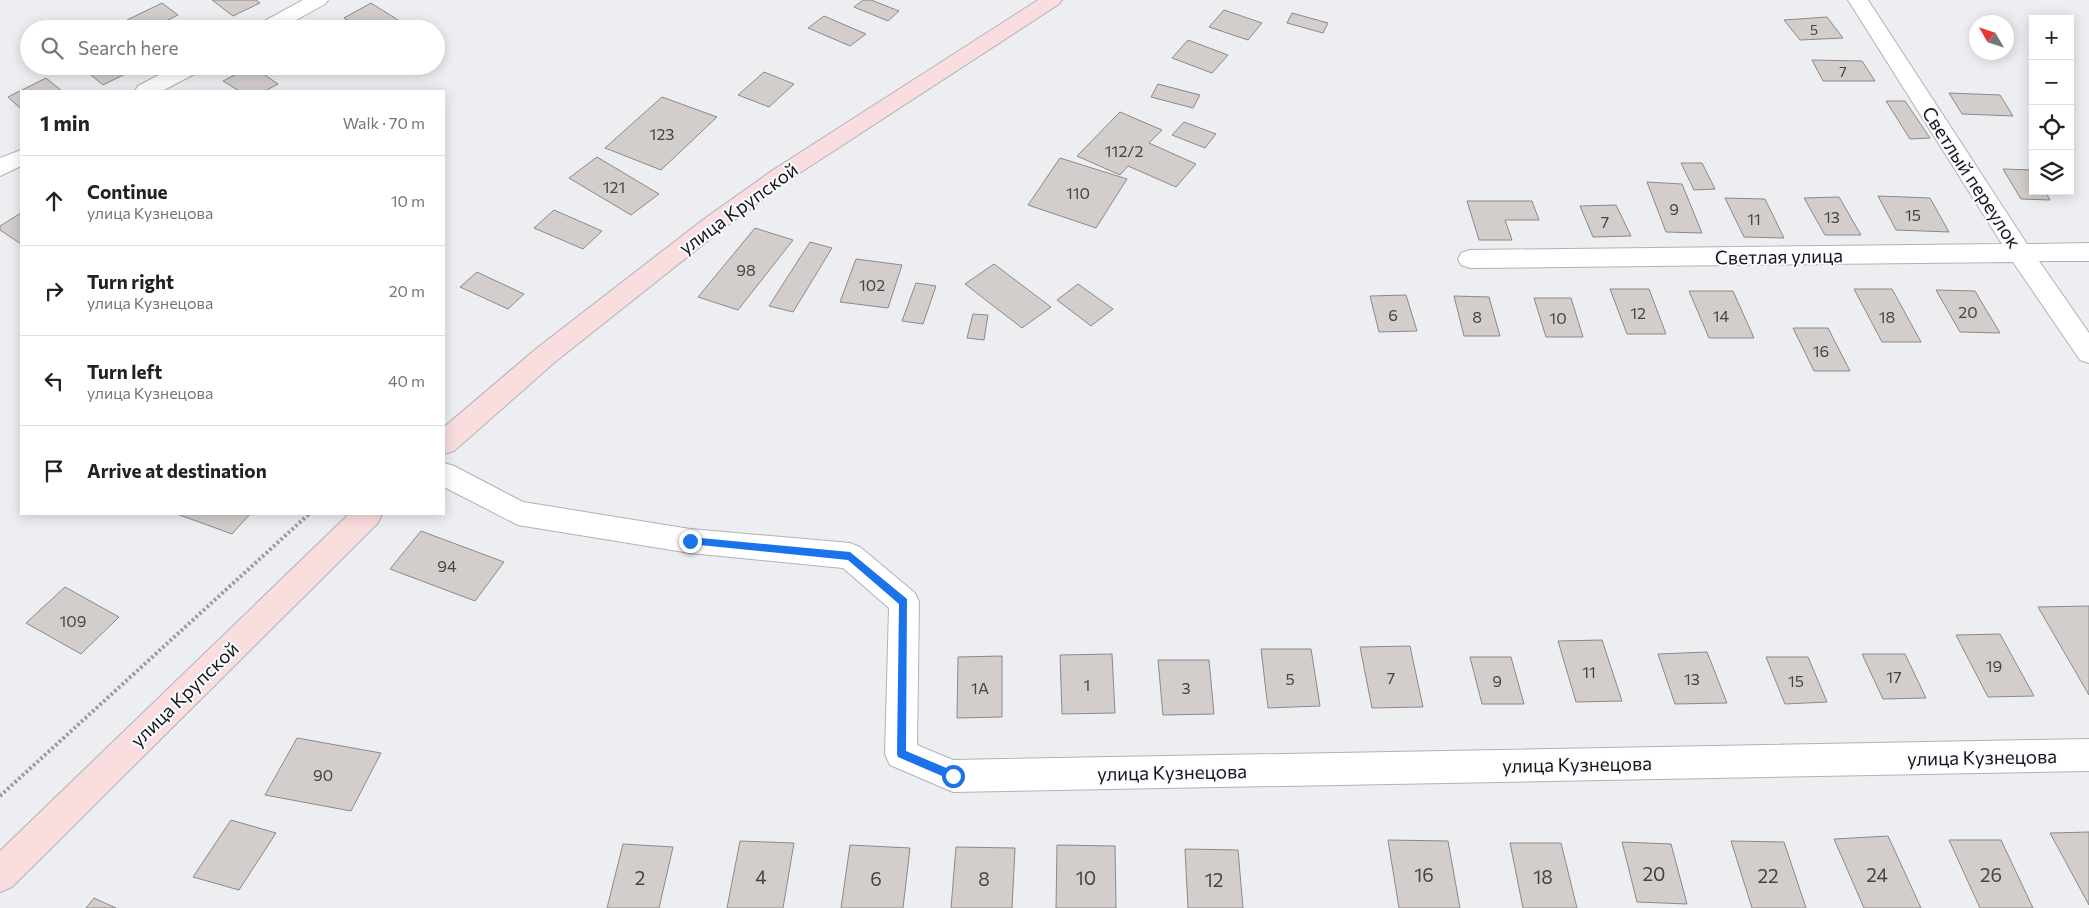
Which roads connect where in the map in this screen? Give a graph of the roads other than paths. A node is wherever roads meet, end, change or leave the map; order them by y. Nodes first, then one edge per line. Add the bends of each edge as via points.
1 (318, 0) edge
2 (1052, 0) edge
3 (1858, 0) edge
4 (281, 20) edge
5 (176, 75) edge
6 (148, 90) edge
7 (20, 158) edge
8 (0, 168) edge
9 (2089, 252) edge
10 (2020, 253) junction
11 (1470, 260) dead end
12 (2089, 353) edge
13 (445, 442) edge
14 (445, 475) edge
15 (367, 515) edge
16 (2089, 755) edge
17 (0, 875) edge

1 - 4 street
2 - 13 street, улица Крупской via 773,181 712,225 546,355
3 - 10 street, Светлый переулок
5 - 6 street
7 - 8 street
9 - 10 street, Светлая улица
10 - 11 street, Светлая улица
10 - 12 street, Светлый переулок
14 - 16 street, улица Кузнецова via 518,513 690,541 850,556 904,602 901,754 953,776
15 - 17 street, улица Крупской

